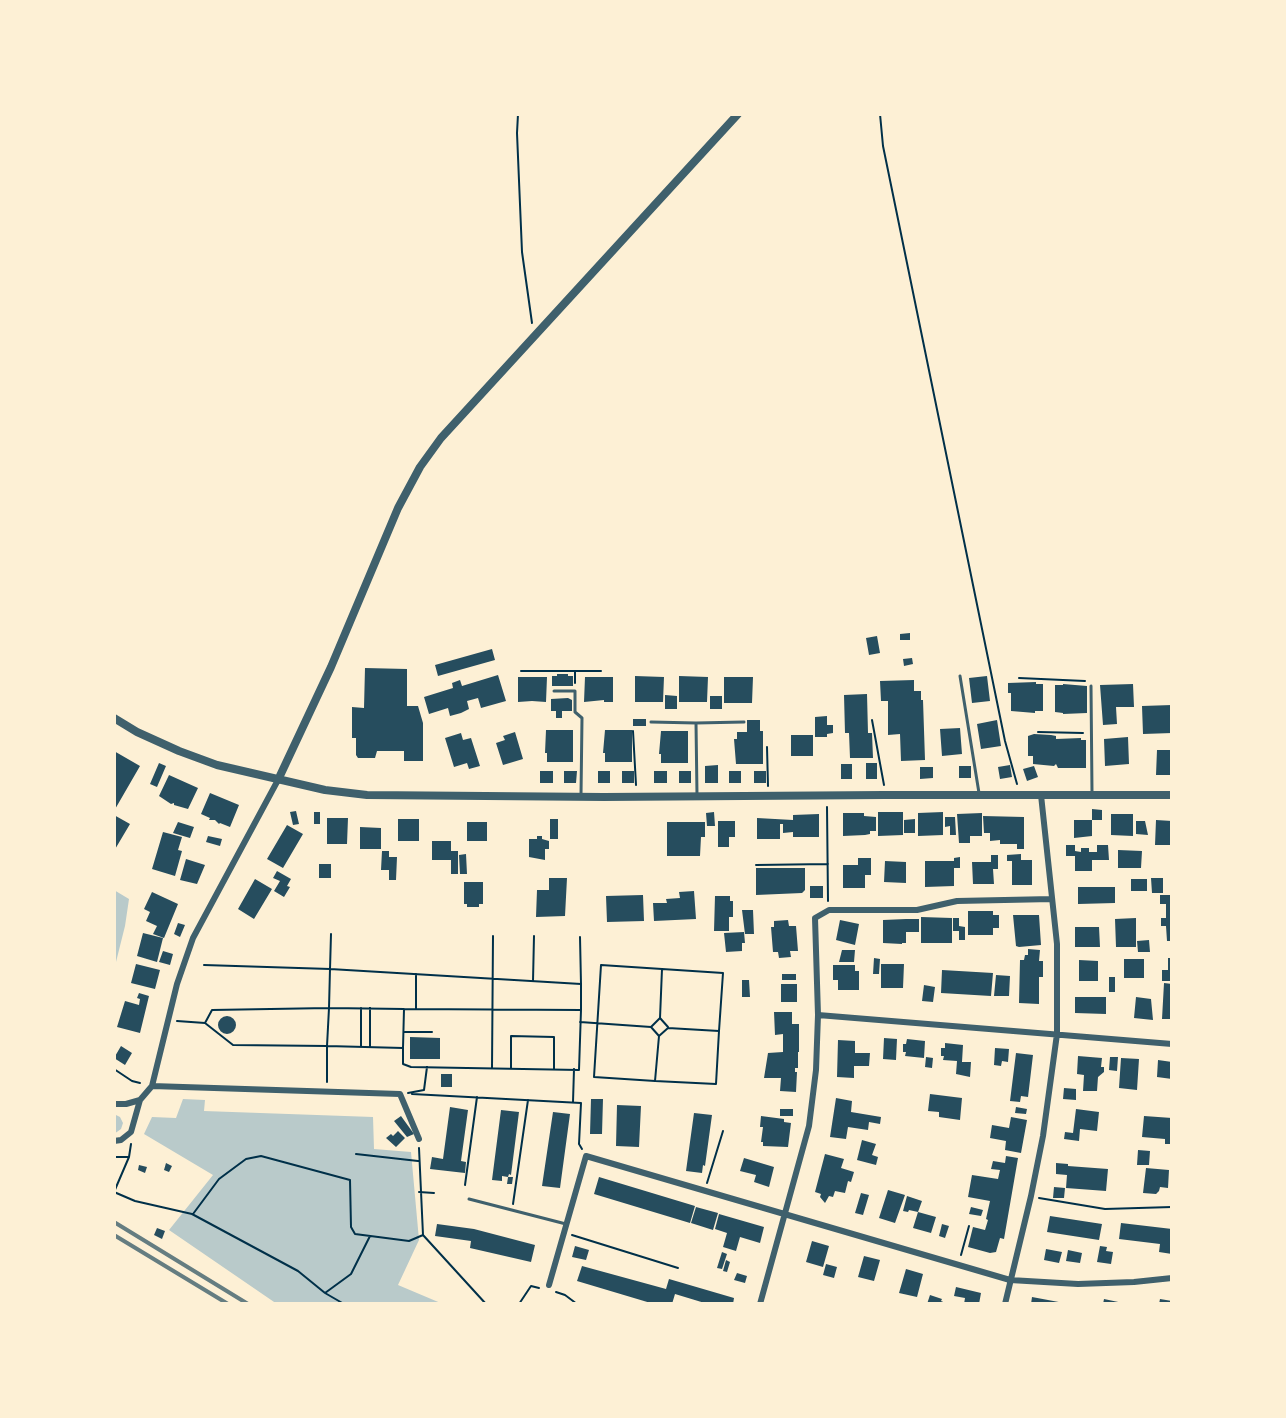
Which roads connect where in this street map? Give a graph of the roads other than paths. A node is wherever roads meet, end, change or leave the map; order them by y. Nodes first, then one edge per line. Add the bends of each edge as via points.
1 (738, 114) edge
2 (960, 676) dead end
3 (1091, 686) road end
4 (554, 691) dead end
5 (114, 718) edge
6 (651, 722) dead end
7 (744, 722) dead end
8 (696, 723) junction
9 (278, 780) junction
10 (1092, 794) junction
11 (979, 795) junction
12 (1041, 795) junction
13 (1172, 795) edge
14 (581, 797) junction
15 (697, 797) junction
16 (1052, 899) junction
17 (818, 1015) junction
18 (1057, 1034) junction
19 (1172, 1044) edge
20 (152, 1086) junction
21 (140, 1100) junction
22 (114, 1104) edge
23 (419, 1139) road end
24 (114, 1141) edge
25 (470, 1199) dead end
26 (786, 1213) junction
27 (566, 1224) junction
28 (1172, 1278) edge
29 (1010, 1280) junction
30 (549, 1285) dead end
31 (760, 1304) edge
32 (1005, 1304) edge

1 - 9 street via 441,438 420,467 398,508 336,657
2 - 11 lane
3 - 10 lane
4 - 14 lane via 575,691 575,712 582,718
5 - 9 street via 179,751
6 - 8 lane
7 - 8 lane
8 - 15 lane
9 - 14 street via 367,795
9 - 20 street via 193,938 177,984
10 - 12 street
10 - 13 street
11 - 12 street
11 - 15 street
12 - 16 street
14 - 15 street
16 - 17 street via 957,901 917,910 828,910 815,918
16 - 18 street via 1057,944
17 - 18 street
17 - 26 street via 809,1126
18 - 19 street
18 - 29 street via 1043,1136
20 - 21 street
20 - 23 street via 400,1094
21 - 22 street
21 - 24 street via 131,1132
25 - 27 lane
26 - 27 street via 586,1156
26 - 29 street
26 - 31 street
27 - 30 street
28 - 29 street via 1078,1284
29 - 32 street

